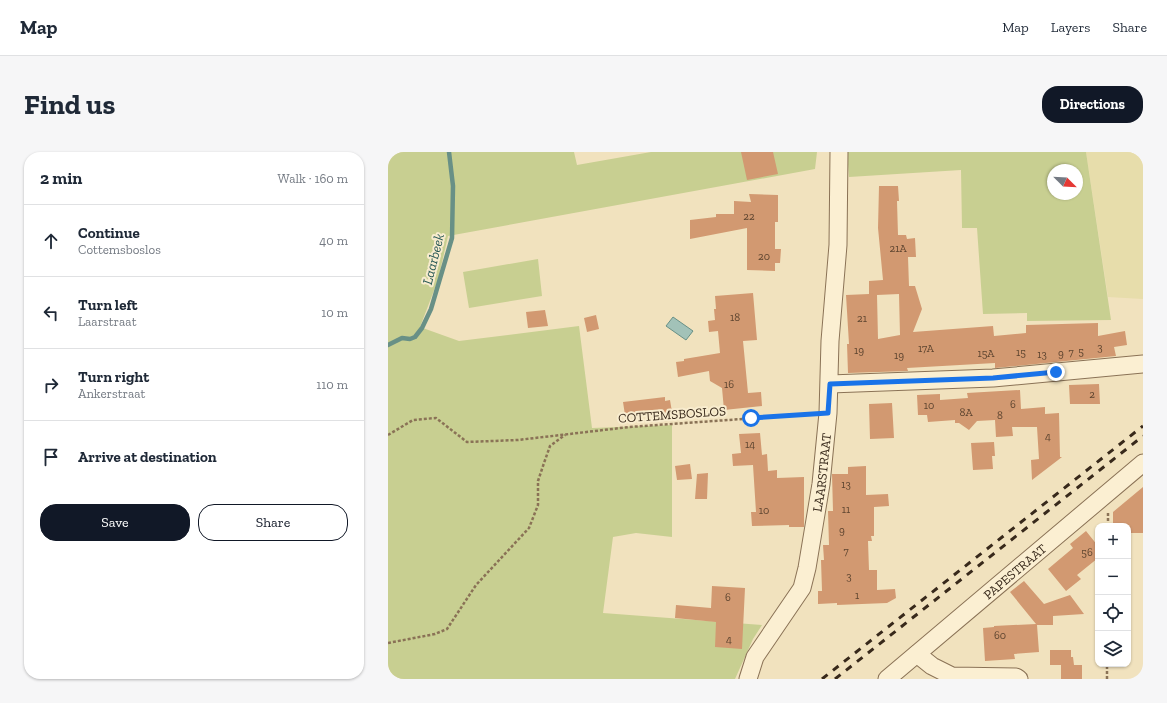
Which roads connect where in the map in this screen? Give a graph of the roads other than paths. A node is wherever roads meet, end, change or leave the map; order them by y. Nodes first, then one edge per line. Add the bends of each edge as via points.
1 (839, 152) edge
2 (1143, 364) edge
3 (830, 384) junction
4 (1143, 463) edge
5 (917, 654) junction
6 (748, 679) edge
7 (887, 679) edge
8 (1020, 679) edge

1 - 3 street, LAARSTRAAT via 838,245 830,340
2 - 3 street via 993,378
3 - 6 street, LAARSTRAAT via 820,484 802,588 755,657
4 - 5 street, PAPESTRAAT
5 - 7 street, PAPESTRAAT
5 - 8 street via 932,666 952,676

